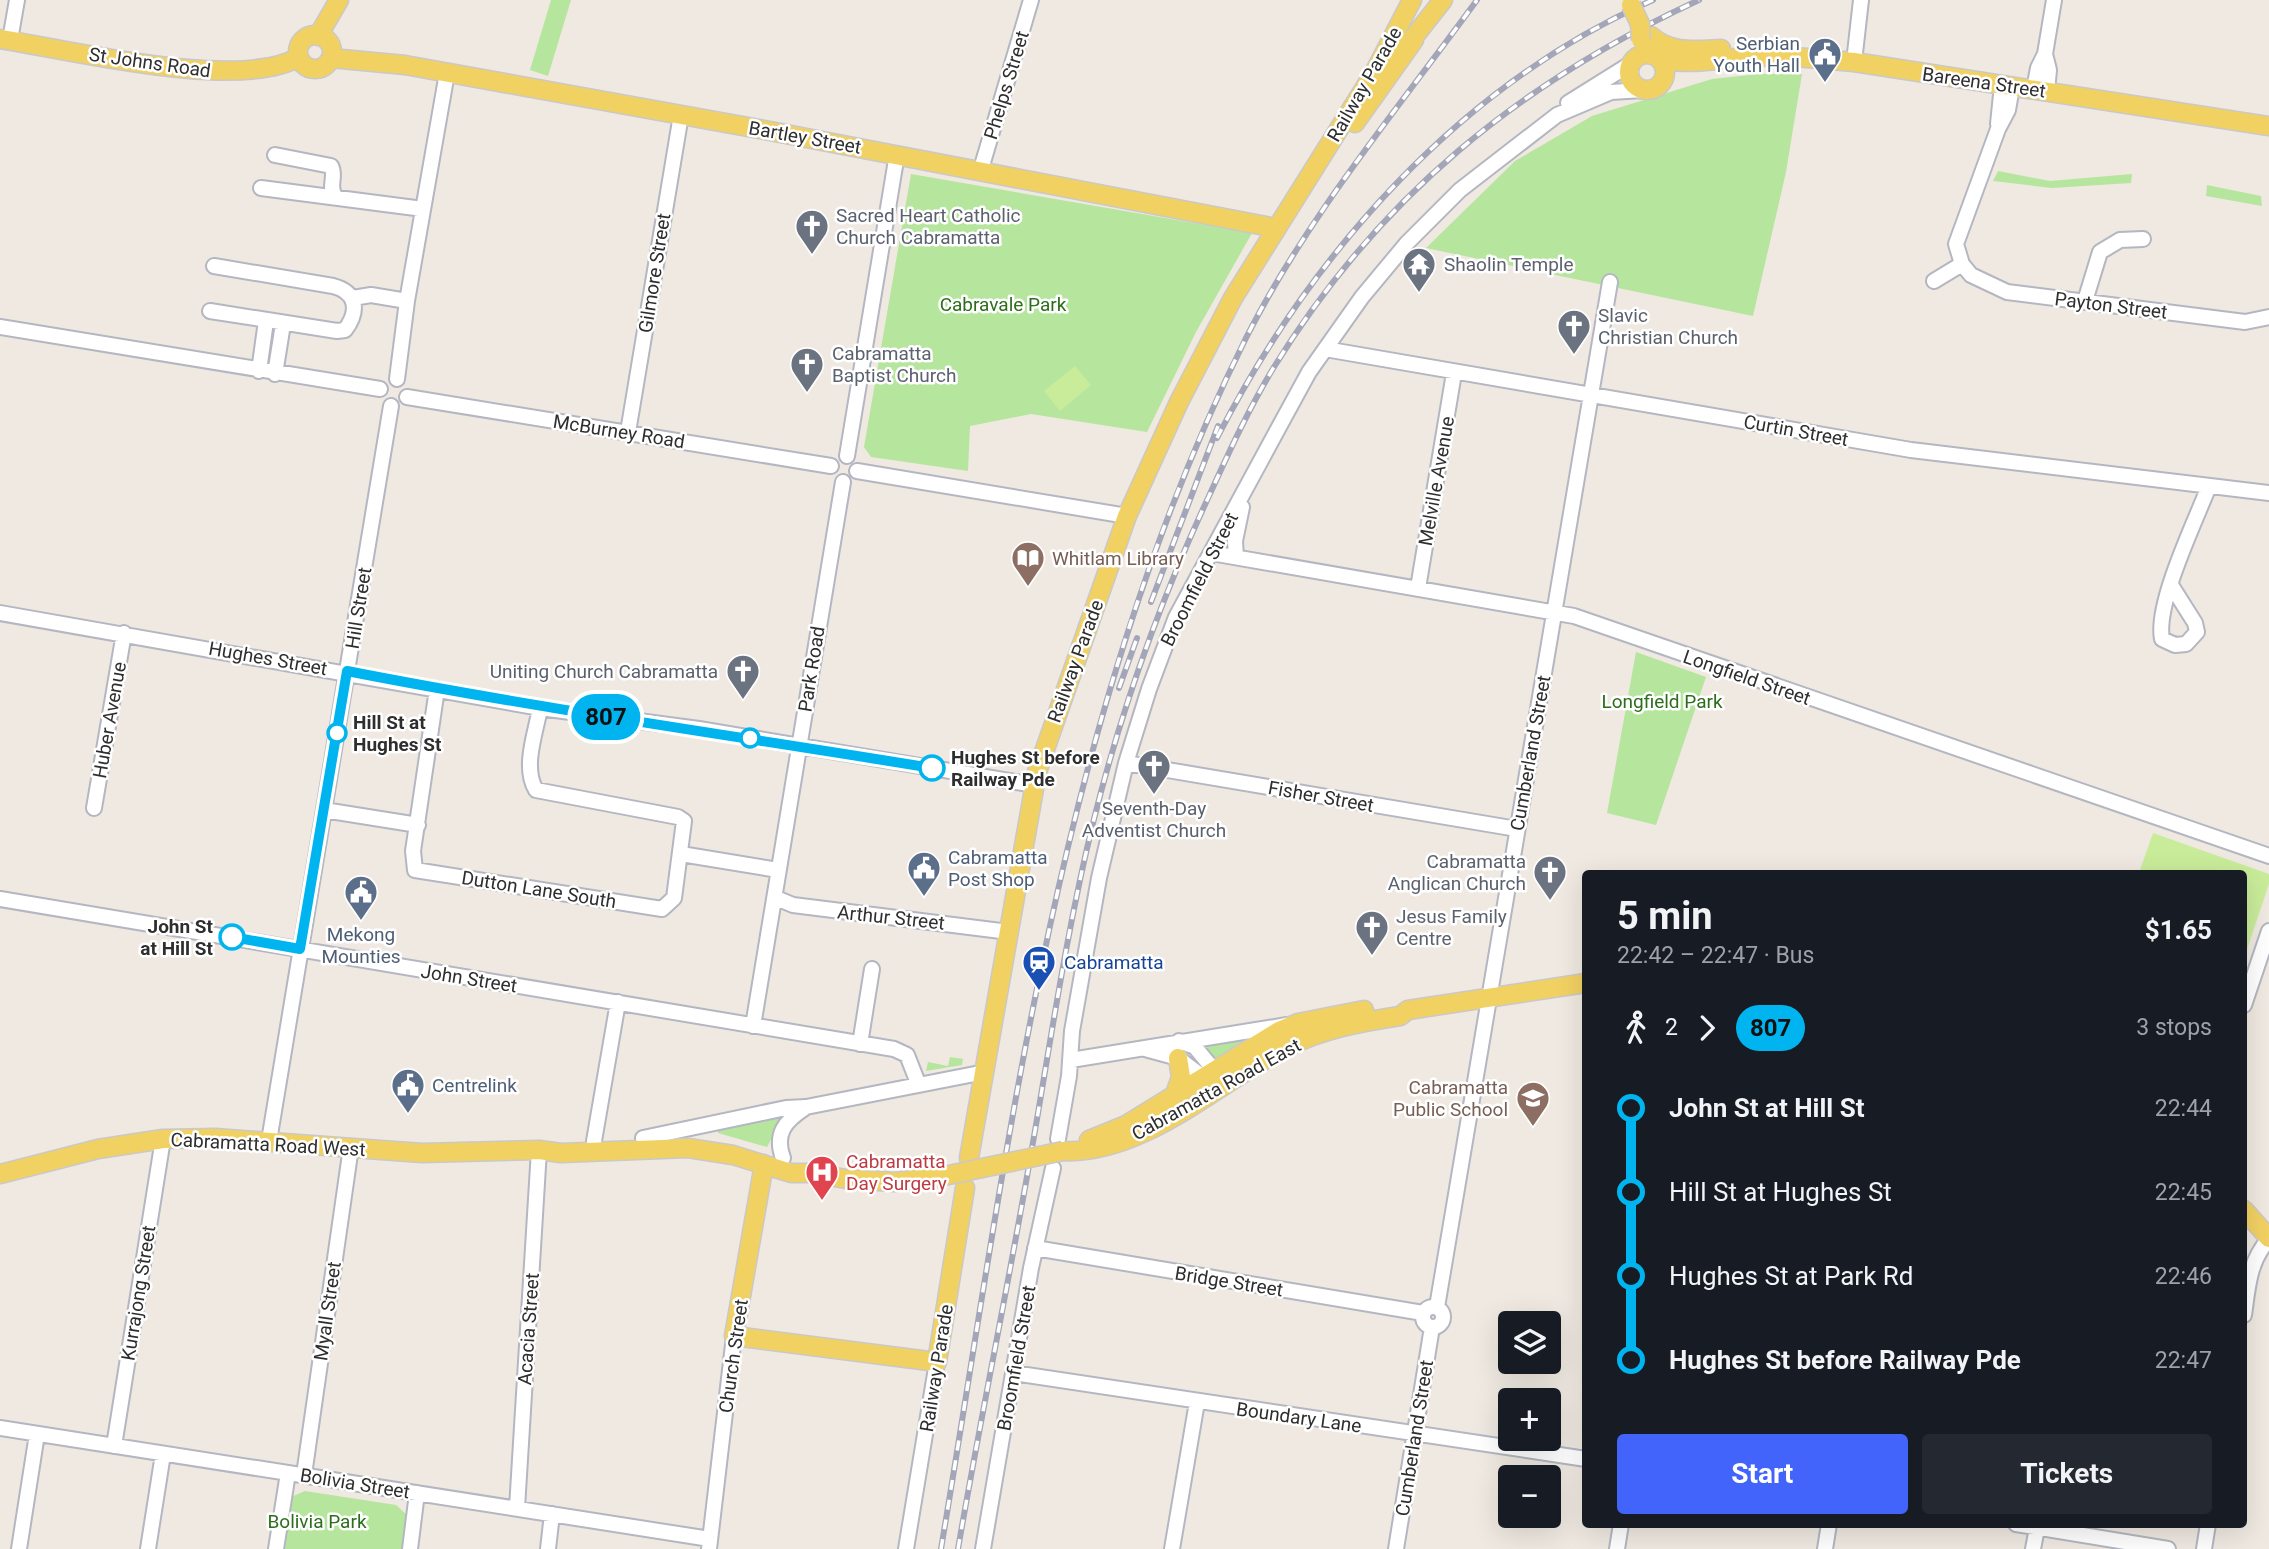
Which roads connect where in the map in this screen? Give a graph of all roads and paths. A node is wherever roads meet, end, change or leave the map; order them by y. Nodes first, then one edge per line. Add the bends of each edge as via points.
1 (17, 0) edge
2 (340, 0) edge
3 (1031, 0) edge
4 (1412, 0) edge
5 (1443, 0) edge
6 (1861, 0) edge
7 (2054, 0) edge
8 (1638, 20) edge
9 (318, 36) junction
10 (5, 39) edge
11 (1414, 40) junction
12 (299, 57) junction
13 (331, 58) junction
14 (1657, 58) junction
15 (1808, 58) junction
16 (1633, 61) junction
17 (1854, 62) junction
18 (1697, 63) junction
19 (447, 73) junction
20 (1374, 73) junction
21 (1661, 84) junction
22 (2007, 86) junction
23 (1643, 90) junction
24 (2040, 90) junction
25 (681, 114) junction
26 (1546, 122) junction
27 (2269, 126) edge
28 (897, 154) junction
29 (275, 155) dead end
30 (1315, 167) junction
31 (981, 169) junction
32 (261, 188) dead end
33 (336, 197) junction
34 (423, 209) junction
35 (1276, 228) junction
36 (2143, 239) dead end
37 (1962, 264) junction
38 (214, 266) dead end
39 (1934, 281) dead end
40 (1611, 282) dead end
41 (353, 298) junction
42 (407, 301) junction
43 (2085, 301) junction
44 (210, 311) dead end
45 (2269, 317) edge
46 (266, 321) junction
47 (283, 324) junction
48 (0, 327) edge
49 (1325, 349) junction
50 (259, 371) junction
51 (1454, 373) junction
52 (275, 374) junction
53 (397, 379) junction
54 (380, 389) junction
55 (1591, 395) junction
56 (407, 397) junction
57 (391, 406) junction
58 (628, 432) junction
59 (847, 456) junction
60 (831, 466) junction
61 (857, 471) junction
62 (842, 482) junction
63 (2209, 486) junction
64 (1247, 488) junction
65 (2269, 494) edge
66 (1127, 516) junction
67 (1211, 553) junction
68 (1236, 557) junction
69 (2171, 585) dead end
70 (1418, 588) junction
71 (1554, 611) junction
72 (0, 613) edge
73 (124, 633) junction
74 (347, 671) junction
75 (437, 688) junction
76 (540, 708) junction
77 (799, 746) junction
78 (1126, 763) junction
79 (1034, 785) junction
80 (94, 808) dead end
81 (324, 810) junction
82 (418, 825) junction
83 (1517, 829) junction
84 (681, 854) junction
85 (2269, 856) edge
86 (778, 870) junction
87 (776, 898) junction
88 (0, 899) edge
89 (2269, 931) edge
90 (1009, 932) junction
91 (300, 949) junction
92 (872, 969) dead end
93 (1582, 984) edge
94 (2247, 996) edge
95 (1488, 997) junction
96 (618, 1002) junction
97 (1408, 1010) junction
98 (1298, 1023) junction
99 (753, 1026) junction
100 (860, 1044) junction
101 (1178, 1049) junction
102 (1071, 1060) junction
103 (985, 1072) junction
104 (1213, 1081) junction
105 (918, 1083) junction
106 (1175, 1094) junction
107 (806, 1107) junction
108 (163, 1139) junction
109 (643, 1139) junction
110 (269, 1141) junction
111 (594, 1141) junction
112 (1060, 1145) junction
113 (351, 1147) junction
114 (1084, 1147) junction
115 (539, 1150) junction
116 (783, 1158) junction
117 (970, 1158) dead end
118 (764, 1164) junction
119 (1053, 1168) dead end
120 (813, 1173) junction
121 (0, 1174) edge
122 (944, 1176) joint
123 (965, 1188) dead end
124 (2247, 1213) edge
125 (2269, 1239) edge
126 (1035, 1248) junction
127 (2247, 1295) edge
128 (1430, 1310) junction
129 (734, 1336) junction
130 (937, 1362) junction
131 (1013, 1373) junction
132 (1197, 1402) junction
133 (0, 1428) edge
134 (1415, 1433) junction
135 (37, 1434) junction
136 (114, 1446) junction
137 (163, 1454) junction
138 (1582, 1458) edge
139 (288, 1473) junction
140 (304, 1475) junction
141 (417, 1493) junction
142 (517, 1508) junction
143 (552, 1514) junction
144 (1620, 1528) edge
145 (1828, 1528) edge
146 (2037, 1528) joint
147 (2207, 1528) edge
148 (710, 1544) edge
149 (19, 1549) edge
150 (148, 1549) edge
151 (276, 1549) edge
152 (410, 1549) edge
153 (548, 1549) edge
154 (906, 1549) edge
155 (983, 1549) edge
156 (1172, 1549) edge
157 (1396, 1549) edge
158 (1617, 1549) edge
159 (1825, 1549) edge
160 (2033, 1549) edge
161 (2168, 1549) edge
162 (2204, 1549) edge

1 - 10 street
2 - 9 main road
3 - 31 street, Phelps Street
4 - 20 main road, Railway Parade
5 - 11 main road
6 - 17 street
7 - 24 street
8 - 14 main road
8 - 15 main road via 1664,46 1681,50 1750,49
8 - 16 main road
9 - 12 main road via 303,41
9 - 13 main road via 331,46
10 - 12 main road, St Johns Road via 220,72 269,68
11 - 20 main road
11 - 30 main road, Railway Parade via 1353,125
12 - 13 main road via 315,69
13 - 19 main road, Bartley Street
14 - 16 main road via 1645,54
14 - 18 main road, Bareena Street
14 - 21 main road via 1665,69
15 - 17 main road, Bareena Street
15 - 18 main road, Bareena Street via 1749,57
16 - 23 main road via 1630,78
16 - 26 street
17 - 22 main road, Bareena Street
18 - 21 main road, Bareena Street via 1677,70
19 - 25 main road, Bartley Street
19 - 34 street
20 - 30 main road, Railway Parade
21 - 23 main road
22 - 24 main road, Bareena Street
22 - 37 street via 1998,129 1956,244
23 - 26 street via 1611,92
24 - 27 main road, Bareena Street
25 - 28 main road, Bartley Street
25 - 58 street, Gilmore Street
26 - 49 street, Broomfield Street via 1460,190 1406,243
28 - 31 main road, Bartley Street
28 - 59 street
29 - 33 street via 331,166
30 - 35 main road, Railway Parade
31 - 35 main road, Bartley Street
32 - 33 street
33 - 34 street
34 - 42 street
35 - 66 main road, Railway Parade via 1179,402
36 - 43 street via 2120,240 2100,252
37 - 39 street
37 - 43 street, Payton Street via 1971,275 2007,292
38 - 41 street via 333,286 346,289
40 - 55 street, Cumberland Street
41 - 42 street via 371,295
41 - 47 street via 345,330
42 - 53 street
43 - 45 street, Payton Street via 2245,322
44 - 46 street
46 - 47 street
46 - 50 street
47 - 52 street
48 - 50 street
49 - 51 street, Curtin Street
49 - 64 street, Broomfield Street
50 - 52 street
51 - 55 street, Curtin Street
51 - 70 street, Melville Avenue
52 - 54 street
53 - 54 street
53 - 56 street via 407,388
54 - 57 street via 381,398
55 - 63 street, Curtin Street via 1911,450
55 - 71 street, Cumberland Street
56 - 57 street via 399,406
56 - 58 street, McBurney Road
57 - 74 street, Hill Street
58 - 60 street, McBurney Road
59 - 60 street via 835,459
59 - 61 street via 854,460
60 - 62 street via 833,477
61 - 62 street via 850,481
61 - 66 street
62 - 77 street, Park Road
63 - 65 street, Curtin Street
63 - 69 street
64 - 67 street, Broomfield Street
64 - 68 street via 1236,532
66 - 79 main road, Railway Parade
67 - 68 street, Longfield Street
67 - 78 street, Broomfield Street via 1169,632
68 - 70 street, Longfield Street
70 - 71 street, Longfield Street
71 - 83 street, Cumberland Street
71 - 85 street, Longfield Street
72 - 73 street, Hughes Street
73 - 74 street, Hughes Street
73 - 80 street, Huber Avenue
74 - 75 street, Hughes Street
74 - 81 street, Hill Street
75 - 76 street, Hughes Street
75 - 82 street
76 - 77 street, Hughes Street
76 - 84 street via 530,762 533,784 541,793 681,818 685,826
77 - 79 street, Hughes Street
77 - 86 street, Park Road
78 - 83 street, Fisher Street
78 - 102 street, Broomfield Street via 1099,878
79 - 90 main road, Railway Parade
81 - 82 street
81 - 91 street, Hill Street
82 - 84 street, Dutton Lane South via 415,870 662,909 674,898
83 - 95 street, Cumberland Street
84 - 86 street
86 - 87 street, Park Road
87 - 90 street, Arthur Street via 793,905
87 - 99 street, Park Road
88 - 91 street, John Street
89 - 94 street
90 - 103 main road, Railway Parade
91 - 96 street, John Street
91 - 110 street, Hill Street
92 - 100 street
93 - 95 main road, Cabramatta Road East
95 - 97 main road, Cabramatta Road East
95 - 128 street, Cumberland Street
96 - 99 street, John Street
96 - 111 street
97 - 98 main road, Cabramatta Road East via 1398,1005
97 - 104 main road, Cabramatta Road East via 1400,1016 1339,1027 1297,1042
98 - 101 street, Cabramatta Road East
98 - 104 main road, Cabramatta Road East
99 - 100 street, John Street
100 - 105 street, John Street via 907,1055
101 - 102 street, Cabramatta Road East
101 - 104 street, Cabramatta Road East
101 - 106 main road via 1181,1077
102 - 112 street, Broomfield Street
103 - 105 street, Cabramatta Road West
103 - 117 main road, Railway Parade
104 - 106 main road, Cabramatta Road East
104 - 114 main road, Cabramatta Road East via 1145,1132
105 - 107 street, Cabramatta Road West
106 - 114 main road, Cabramatta Road East
107 - 109 street, Cabramatta Road West
107 - 116 street via 782,1128 778,1143
108 - 110 main road, Cabramatta Road West
108 - 121 main road, Cabramatta Road West via 98,1149
108 - 136 street, Kurrajong Street
109 - 111 main road, Cabramatta Road West
109 - 116 main road, Cabramatta Road West via 703,1138
110 - 113 main road, Cabramatta Road West
111 - 115 main road, Cabramatta Road West
112 - 114 main road, Cabramatta Road East
112 - 122 main road, Cabramatta Road East, bridge
113 - 115 main road, Cabramatta Road West via 432,1153
113 - 140 street, Myall Street
115 - 118 main road, Cabramatta Road West via 694,1149
115 - 142 street, Acacia Street
116 - 120 main road, Cabramatta Road West
118 - 120 main road, Cabramatta Road West via 791,1173
118 - 129 main road, Church Street
119 - 126 street, Broomfield Street
120 - 122 main road, Cabramatta Road West via 871,1182
123 - 130 main road, Railway Parade
124 - 125 main road
125 - 127 street via 2251,1268
126 - 128 street, Bridge Street
126 - 131 street, Broomfield Street
128 - 134 street, Cumberland Street via 1424,1323 1432,1327
129 - 130 main road
129 - 148 street, Church Street
130 - 154 street, Railway Parade
131 - 132 street, Boundary Lane
131 - 155 street, Broomfield Street
132 - 134 street, Boundary Lane
132 - 156 street
133 - 135 street, Bolivia Street
134 - 138 street, Boundary Lane
134 - 157 street, Cumberland Street
135 - 136 street, Bolivia Street
135 - 149 street
136 - 137 street, Bolivia Street
137 - 139 street, Bolivia Street
137 - 150 street
139 - 140 street, Bolivia Street
139 - 151 street
140 - 141 street, Bolivia Street
141 - 142 street, Bolivia Street
141 - 152 street
142 - 143 street, Bolivia Street
143 - 148 street, Bolivia Street
143 - 153 street
144 - 158 street
145 - 159 street
146 - 160 street
146 - 161 street
147 - 162 street

